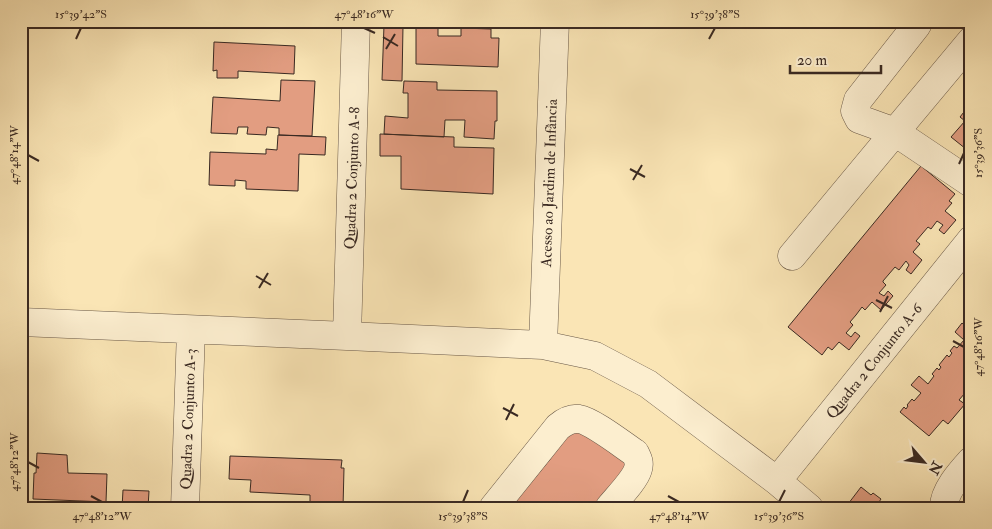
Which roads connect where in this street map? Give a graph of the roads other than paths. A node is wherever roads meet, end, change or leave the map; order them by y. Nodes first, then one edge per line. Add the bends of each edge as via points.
1 (356, 21) edge
2 (555, 21) edge
3 (917, 21) edge
4 (971, 41) edge
5 (895, 132) junction
6 (971, 183) edge
7 (971, 240) edge
8 (792, 256) dead end
9 (21, 322) edge
10 (191, 330) junction
11 (347, 336) junction
12 (543, 345) junction
13 (971, 460) edge
14 (777, 481) junction
15 (185, 508) edge
16 (493, 508) edge
17 (609, 508) edge
18 (809, 508) edge
19 (944, 508) edge

1 - 11 street, Quadra 2 Conjunto A-8
2 - 12 street, Acesso ao Jardim de Infância
3 - 5 street via 918,25 858,100 855,111 859,119
4 - 5 street
5 - 6 street
5 - 8 street
7 - 14 street, Quadra 2 Conjunto A-6
9 - 10 street
10 - 11 street
10 - 15 street, Quadra 2 Conjunto A-3
11 - 12 street
12 - 14 street via 595,356 648,384
13 - 19 street via 954,480
14 - 18 street
16 - 17 street via 558,427 566,420 578,419 590,423 636,454 639,461 634,477

